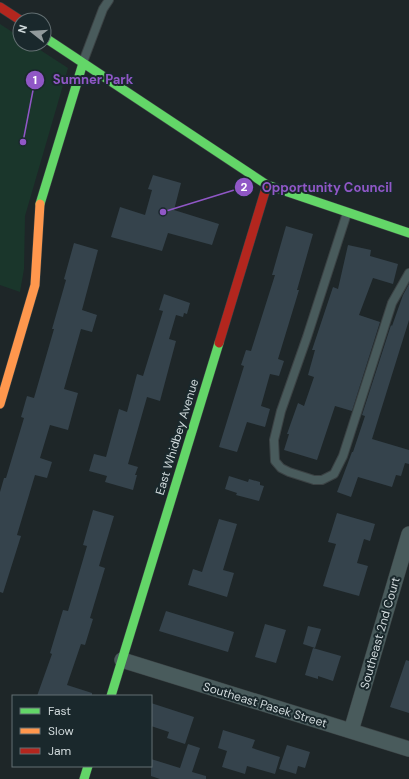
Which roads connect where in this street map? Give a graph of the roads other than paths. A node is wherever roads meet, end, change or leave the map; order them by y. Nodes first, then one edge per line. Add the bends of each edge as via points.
1 (109, 0) edge
2 (0, 7) edge
3 (12, 15) edge
4 (52, 42) edge
5 (83, 63) junction
6 (267, 185) junction
7 (348, 212) junction
8 (409, 233) edge
9 (409, 273) edge
10 (0, 404) edge
11 (409, 534) edge
12 (122, 660) junction
13 (111, 695) edge
14 (351, 731) junction
15 (409, 749) edge
16 (88, 767) edge
17 (84, 779) edge

1 - 5 lane via 103,9
2 - 3 street
4 - 5 street
5 - 6 street
5 - 10 street via 40,204 35,285
6 - 7 street
6 - 12 street, East Whidbey Avenue
7 - 8 street
7 - 9 lane via 280,411 274,440 276,461 281,468 314,480 322,480 334,474 343,456 392,303
11 - 14 street, Southeast 2nd Court
12 - 13 street, East Whidbey Avenue
12 - 14 street, Southeast Pasek Street
14 - 15 street, Southeast Pasek Street
16 - 17 street

